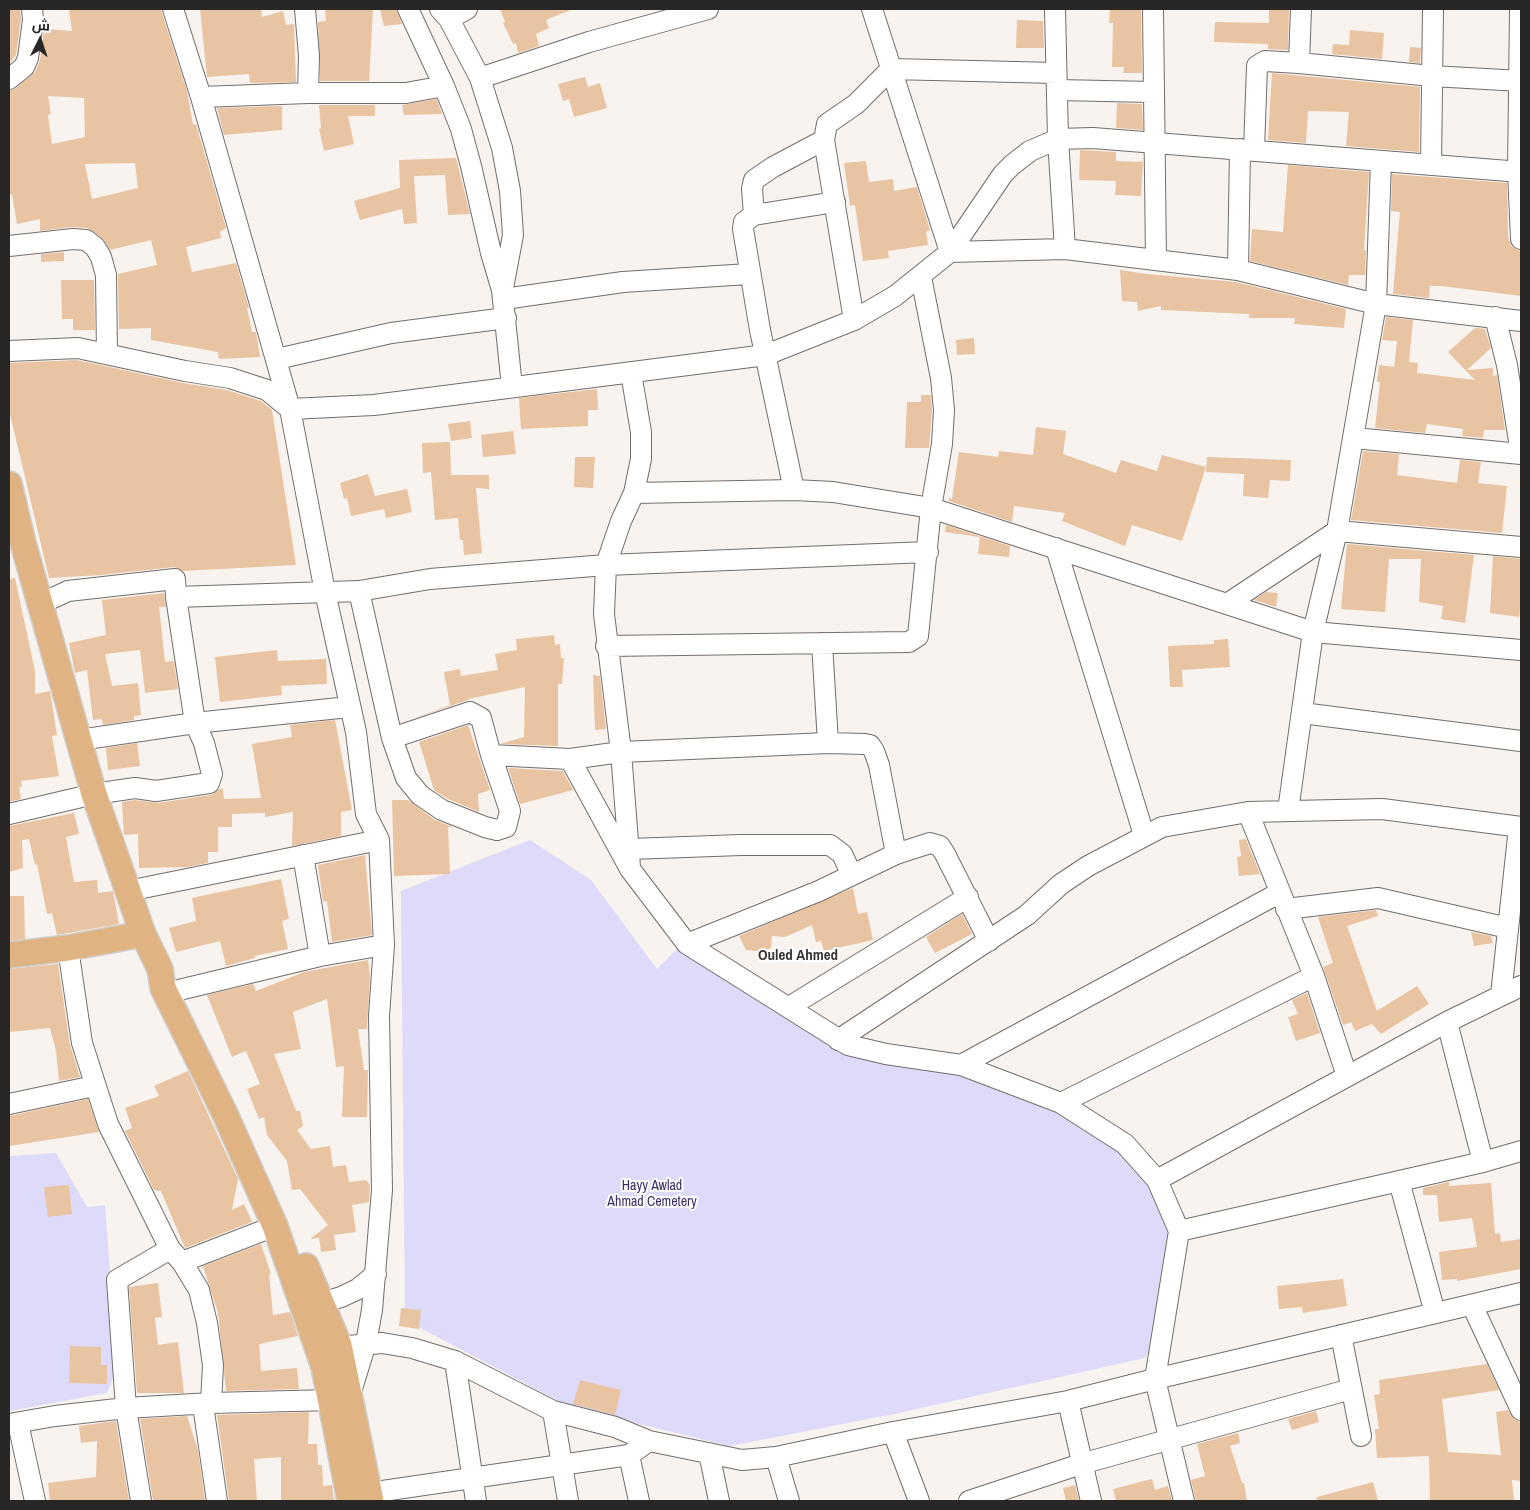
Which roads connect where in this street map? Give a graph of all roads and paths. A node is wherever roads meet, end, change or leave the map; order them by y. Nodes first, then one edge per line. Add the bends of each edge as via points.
1 (32, 9) edge
2 (173, 9) edge
3 (304, 9) edge
4 (408, 9) edge
5 (466, 9) edge
6 (708, 9) edge
7 (872, 9) edge
8 (1055, 9) edge
9 (1154, 9) edge
10 (1301, 9) edge
11 (1433, 9) edge
12 (1520, 9) edge
13 (444, 14) edge
14 (1299, 63) junction
15 (891, 69) junction
16 (1432, 76) junction
17 (480, 78) junction
18 (9, 79) edge
19 (1520, 81) edge
20 (1056, 82) junction
21 (444, 86) junction
22 (1153, 92) junction
23 (308, 93) junction
24 (201, 98) junction
25 (1058, 138) junction
26 (824, 140) junction
27 (1154, 143) junction
28 (1247, 150) junction
29 (1380, 161) junction
30 (1431, 165) junction
31 (1520, 172) edge
32 (835, 202) junction
33 (754, 215) junction
34 (1521, 239) edge
35 (9, 246) edge
36 (1065, 249) junction
37 (950, 252) junction
38 (1156, 260) junction
39 (1238, 270) junction
40 (750, 274) junction
41 (920, 277) junction
42 (504, 302) junction
43 (1376, 304) junction
44 (1495, 317) junction
45 (854, 320) junction
46 (1521, 321) edge
47 (9, 351) edge
48 (107, 354) junction
49 (766, 355) junction
50 (277, 359) junction
51 (631, 373) junction
52 (512, 387) junction
53 (290, 409) junction
54 (1354, 438) junction
55 (1521, 454) edge
56 (9, 484) edge
57 (794, 490) junction
58 (634, 493) junction
59 (931, 508) junction
60 (1338, 531) junction
61 (16, 545) edge
62 (1521, 547) edge
63 (1056, 548) junction
64 (928, 552) junction
65 (606, 565) junction
66 (359, 591) junction
67 (325, 592) junction
68 (176, 597) junction
69 (42, 604) junction
70 (1227, 604) junction
71 (1313, 632) junction
72 (822, 643) junction
73 (606, 646) junction
74 (1521, 650) edge
75 (349, 707) junction
76 (1302, 714) junction
77 (195, 723) junction
78 (392, 738) junction
79 (78, 740) junction
80 (1521, 740) edge
81 (828, 743) junction
82 (621, 752) junction
83 (491, 755) junction
84 (570, 759) junction
85 (94, 794) junction
86 (1288, 811) junction
87 (1248, 812) junction
88 (9, 814) edge
89 (1520, 827) edge
90 (1144, 835) junction
91 (379, 840) junction
92 (303, 854) junction
93 (896, 854) junction
94 (630, 859) junction
95 (852, 875) junction
96 (128, 891) junction
97 (968, 897) junction
98 (1283, 901) junction
99 (1508, 928) junction
100 (143, 934) junction
101 (989, 941) junction
102 (687, 944) junction
103 (384, 945) junction
104 (68, 948) junction
105 (9, 955) edge
106 (320, 956) junction
107 (160, 969) junction
108 (1314, 976) junction
109 (179, 990) junction
110 (1515, 990) edge
111 (789, 1007) junction
112 (1447, 1022) junction
113 (838, 1040) junction
114 (961, 1065) junction
115 (1347, 1076) junction
116 (94, 1086) junction
117 (1062, 1103) junction
118 (9, 1104) edge
119 (1520, 1156) edge
120 (1483, 1162) junction
121 (1157, 1180) junction
122 (1399, 1181) junction
123 (275, 1226) junction
124 (1180, 1231) junction
125 (176, 1256) junction
126 (376, 1274) junction
127 (1521, 1293) edge
128 (1472, 1305) junction
129 (313, 1306) junction
130 (1435, 1313) junction
131 (1341, 1335) junction
132 (366, 1343) junction
133 (328, 1347) junction
134 (455, 1361) junction
135 (1156, 1379) junction
136 (1351, 1389) junction
137 (341, 1397) junction
138 (1068, 1401) junction
139 (207, 1404) junction
140 (126, 1408) junction
141 (1521, 1410) edge
142 (553, 1411) junction
143 (14, 1424) edge
144 (893, 1432) junction
145 (1362, 1436) dead end
146 (1170, 1440) junction
147 (649, 1441) junction
148 (709, 1453) junction
149 (629, 1455) junction
150 (776, 1456) junction
151 (1081, 1464) junction
152 (561, 1466) junction
153 (473, 1479) junction
154 (363, 1499) edge
155 (35, 1501) edge
156 (141, 1501) edge
157 (217, 1501) edge
158 (476, 1501) edge
159 (568, 1501) edge
160 (639, 1501) edge
161 (719, 1501) edge
162 (789, 1501) edge
163 (919, 1501) edge
164 (969, 1501) edge
165 (1091, 1501) edge
166 (1184, 1501) edge

1 - 18 street via 28,58 24,67
2 - 24 street
3 - 23 street via 309,56
4 - 21 street
5 - 13 street
6 - 17 street via 589,42
7 - 15 street
8 - 20 street
9 - 22 street
10 - 14 street
11 - 16 street
12 - 19 street
13 - 17 street
14 - 16 street
14 - 28 street via 1265,61 1257,66
15 - 20 street
15 - 26 street via 856,104 830,121 825,128
15 - 37 street
16 - 19 street
16 - 30 street
17 - 42 street via 502,148 510,191 513,235
19 - 31 street
20 - 22 street
20 - 25 street
21 - 23 street via 406,93
21 - 42 street via 472,166
22 - 27 street
23 - 24 street
24 - 50 street
25 - 27 street
25 - 36 street
25 - 37 street via 1030,152 1004,174
26 - 32 street
26 - 33 street via 754,180
27 - 28 street
27 - 38 street
28 - 29 street
28 - 39 street
29 - 30 street
29 - 43 street
30 - 31 street
31 - 34 street
32 - 33 street
32 - 45 street
33 - 40 street via 744,222 743,229
35 - 48 street via 73,239 86,240 95,247 106,275
36 - 37 street
36 - 38 street
37 - 41 street
38 - 39 street
39 - 43 street
40 - 42 street via 623,282
40 - 49 street
41 - 45 street
41 - 59 street via 941,378 944,410
42 - 50 street via 391,333
42 - 52 street
43 - 44 street
43 - 54 street
44 - 46 street
44 - 55 street via 1512,393
45 - 49 street
47 - 48 street via 78,348
48 - 53 street via 248,383 266,390
49 - 51 street
49 - 57 street
50 - 53 street
51 - 52 street
51 - 58 street via 641,432 641,459
52 - 53 street via 374,405
53 - 67 street
54 - 55 street
54 - 60 street
56 - 61 main road
57 - 58 street
57 - 59 street via 833,492
58 - 65 street
59 - 63 street
59 - 64 street
60 - 62 street
60 - 70 street
60 - 71 street
61 - 69 main road
63 - 70 street
63 - 90 street
64 - 65 street
64 - 72 street via 920,631 913,640
65 - 66 street via 430,579
65 - 73 street
66 - 67 street
66 - 78 street
67 - 68 street
67 - 75 street
68 - 69 street via 175,579 68,591
68 - 77 street
69 - 79 main road
70 - 71 street
71 - 74 street
71 - 76 street
72 - 73 street
72 - 81 street
73 - 82 street
75 - 77 street
75 - 91 street via 362,770 366,814
76 - 80 street
76 - 86 street
77 - 79 street
77 - 85 street via 212,774 209,783 156,791 135,788
78 - 83 street via 470,712 481,718
78 - 83 street via 406,778 420,795 442,810 497,830 506,827 510,811
79 - 85 main road
81 - 82 street
81 - 93 street via 857,742 870,745 874,751
82 - 84 street
82 - 94 street
83 - 84 street
84 - 94 street
85 - 88 street
85 - 96 main road
86 - 87 street
86 - 89 street via 1382,809
87 - 90 street via 1162,827
87 - 98 street
89 - 99 street
90 - 101 street via 1061,884 1027,915
91 - 92 street
91 - 103 street
92 - 96 street
92 - 106 street
93 - 95 street
93 - 97 street via 930,843 940,846
94 - 95 street via 741,845 830,845 842,854
94 - 102 street
95 - 102 street
96 - 100 main road
97 - 101 street
97 - 111 street
98 - 99 street via 1378,898
98 - 108 street
98 - 114 street
99 - 110 street
100 - 104 main road
100 - 107 main road
101 - 113 street
102 - 111 street
103 - 106 street
103 - 126 street via 380,1016 382,1190
104 - 105 main road
104 - 116 street via 82,1043
106 - 109 street
107 - 109 main road
107 - 123 main road via 163,988
108 - 115 street
108 - 117 street
109 - 129 main road via 243,1119
110 - 112 street
111 - 113 street
112 - 115 street
112 - 120 street
113 - 114 street via 864,1050
114 - 117 street
115 - 121 street
116 - 118 street
116 - 125 street via 108,1124
117 - 121 street via 1125,1144
119 - 120 street
120 - 122 street
121 - 124 street
122 - 124 street
122 - 130 street
123 - 125 street
123 - 129 main road
124 - 135 street
125 - 139 street via 199,1290 207,1323 213,1365
125 - 140 street via 117,1280
126 - 129 street via 358,1289
126 - 132 street
127 - 128 street
128 - 130 street
128 - 141 street
129 - 133 main road
130 - 131 street
131 - 135 street
131 - 136 street
132 - 133 street
132 - 134 street via 412,1348
132 - 137 street
133 - 137 main road
134 - 142 street
134 - 153 street
135 - 138 street
135 - 146 street
136 - 145 street
136 - 146 street
137 - 139 street
137 - 154 main road
138 - 144 street
138 - 151 street
139 - 140 street
139 - 157 street
140 - 143 street
140 - 156 street
142 - 147 street via 615,1427
142 - 152 street
143 - 155 street
144 - 150 street
144 - 163 street
146 - 151 street
146 - 166 street
147 - 148 street
147 - 149 street
148 - 150 street via 742,1460
148 - 161 street
149 - 152 street
149 - 160 street
150 - 162 street
151 - 164 street
151 - 165 street
152 - 153 street
152 - 159 street
153 - 154 street
153 - 158 street

